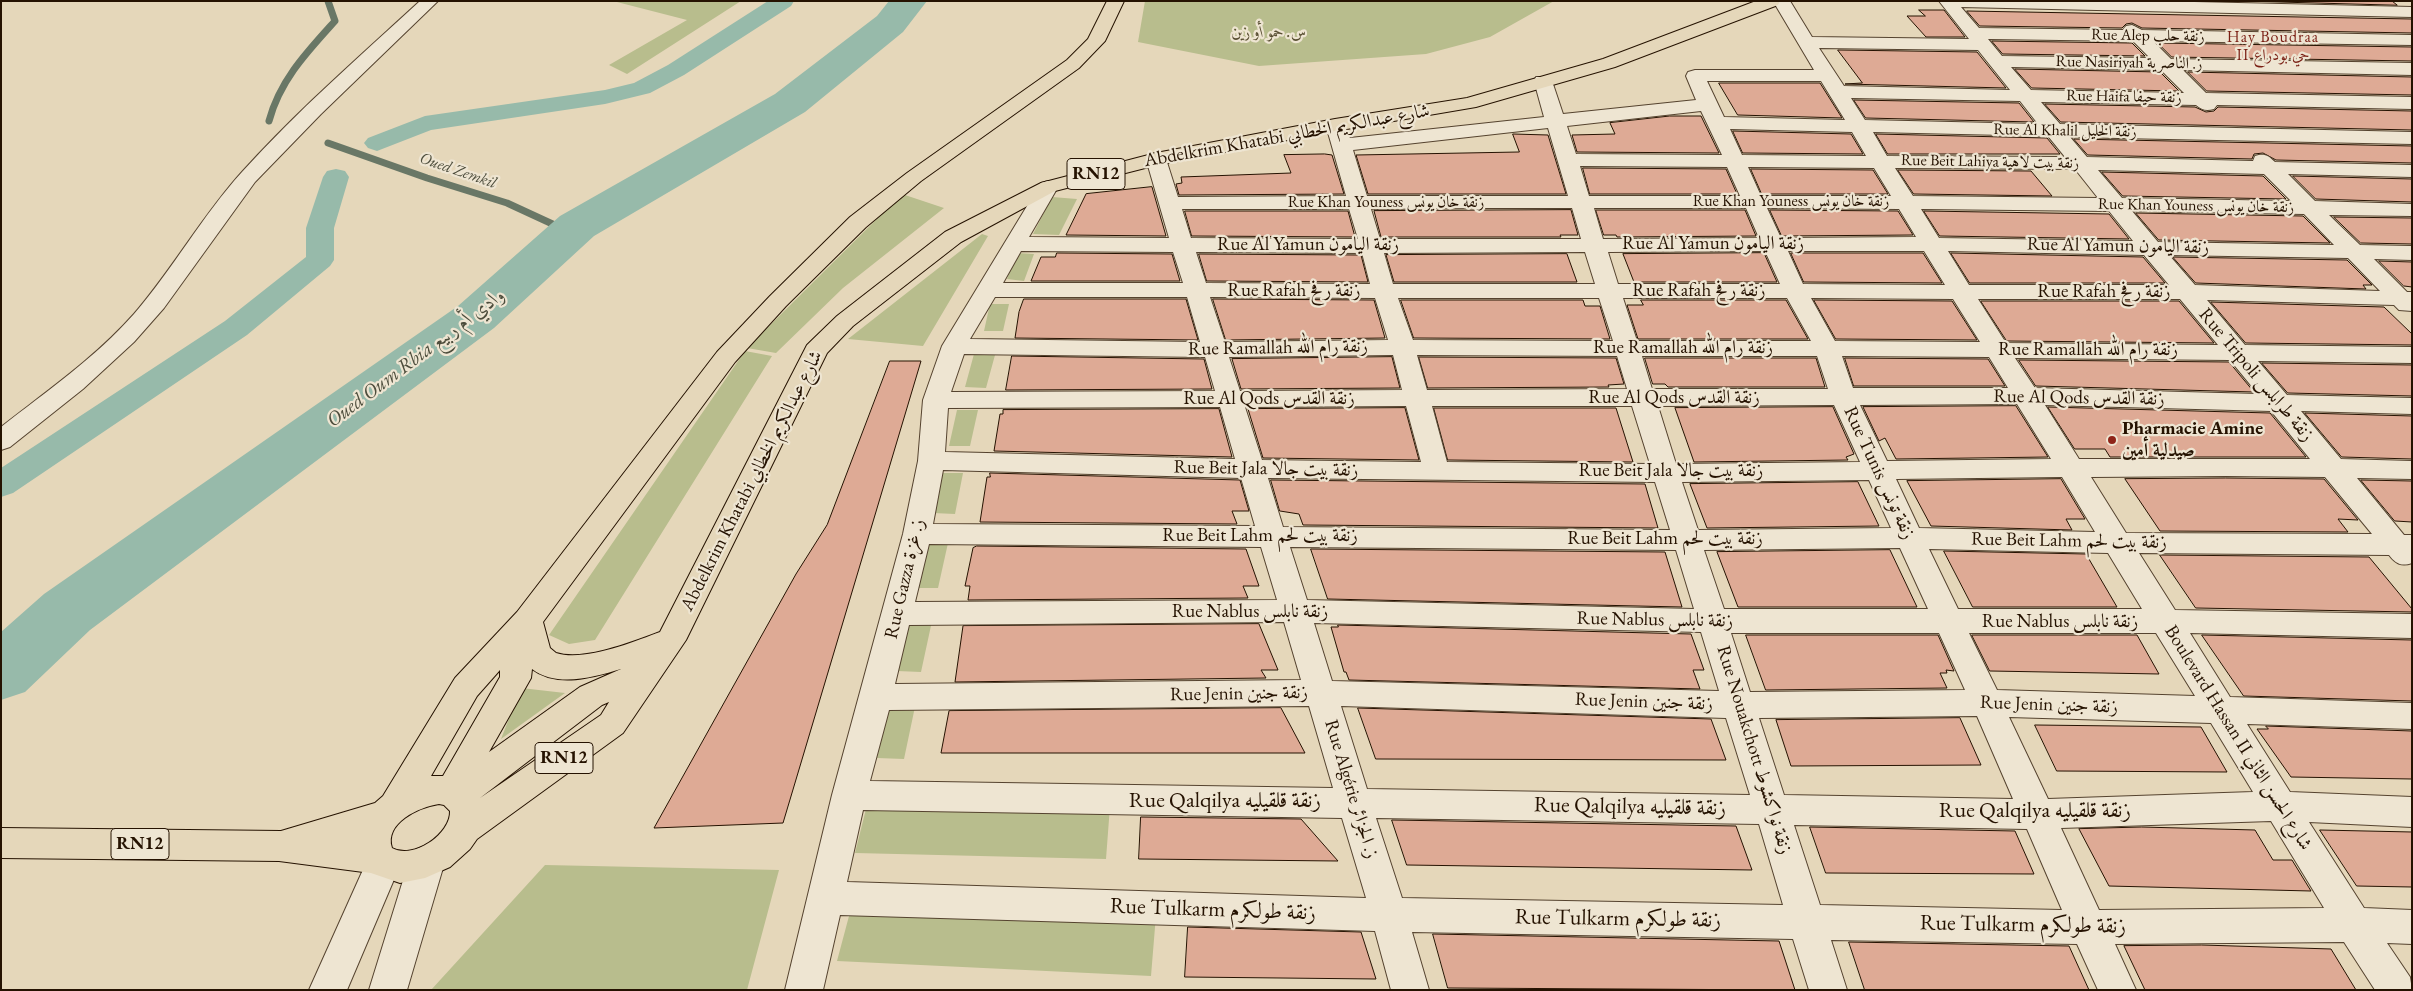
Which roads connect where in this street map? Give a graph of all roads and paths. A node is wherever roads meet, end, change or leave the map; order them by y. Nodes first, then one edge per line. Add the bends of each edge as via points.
1 (430, 1) edge
2 (1116, 1) edge
3 (1772, 1) edge
4 (1781, 1) edge
5 (2400, 1) edge
6 (1948, 2) edge
7 (2106, 4) edge
8 (2255, 5) edge
9 (2412, 10) edge
10 (2138, 36) junction
11 (2296, 39) junction
12 (2412, 40) edge
13 (1806, 42) junction
14 (1984, 46) junction
15 (2166, 64) junction
16 (2331, 67) junction
17 (2412, 69) edge
18 (1543, 81) junction
19 (1832, 83) junction
20 (2024, 94) junction
21 (2200, 98) junction
22 (2374, 103) junction
23 (2412, 104) edge
24 (1713, 114) junction
25 (1555, 121) junction
26 (1858, 126) junction
27 (2054, 130) junction
28 (2236, 134) junction
29 (1338, 135) junction
30 (2412, 136) edge
31 (1156, 159) junction
32 (1568, 160) junction
33 (1734, 160) junction
34 (1880, 161) junction
35 (2081, 163) junction
36 (2269, 167) junction
37 (2412, 171) edge
38 (1048, 187) junction
39 (1358, 202) junction
40 (1753, 202) junction
41 (1170, 203) junction
42 (1582, 203) junction
43 (1906, 203) junction
44 (2115, 204) junction
45 (2309, 208) junction
46 (2412, 210) edge
47 (1014, 244) junction
48 (1183, 244) junction
49 (1594, 244) junction
50 (1773, 244) junction
51 (1931, 244) junction
52 (1371, 246) junction
53 (2150, 246) junction
54 (2353, 251) junction
55 (2412, 253) edge
56 (986, 290) junction
57 (1197, 291) junction
58 (1384, 291) junction
59 (1609, 291) junction
60 (1795, 291) junction
61 (1961, 291) junction
62 (2188, 292) junction
63 (2408, 303) edge
64 (954, 346) junction
65 (1403, 347) junction
66 (1827, 348) junction
67 (1628, 349) junction
68 (1215, 350) junction
69 (1995, 350) junction
70 (2236, 352) junction
71 (2412, 356) edge
72 (2026, 396) junction
73 (1415, 398) junction
74 (1844, 398) junction
75 (1230, 399) junction
76 (1643, 399) junction
77 (936, 400) junction
78 (2279, 402) junction
79 (2412, 406) edge
80 (1, 441) edge
81 (930, 461) junction
82 (2069, 466) junction
83 (2332, 467) junction
84 (1252, 470) junction
85 (1436, 470) junction
86 (1878, 470) junction
87 (2412, 470) edge
88 (1666, 473) junction
89 (917, 534) junction
90 (1272, 536) junction
91 (1909, 538) junction
92 (1688, 540) junction
93 (2117, 543) junction
94 (2407, 551) edge
95 (1296, 611) junction
96 (898, 614) junction
97 (1713, 621) junction
98 (2165, 621) junction
99 (1948, 622) junction
100 (525, 624) junction
101 (2412, 626) edge
102 (671, 640) junction
103 (646, 672) junction
104 (1321, 693) junction
105 (876, 698) junction
106 (1986, 703) junction
107 (1740, 705) junction
108 (2220, 710) junction
109 (2412, 716) edge
110 (455, 793) junction
111 (848, 795) junction
112 (1354, 802) junction
113 (2280, 806) junction
114 (1772, 809) junction
115 (390, 810) junction
116 (2412, 812) edge
117 (2036, 814) junction
118 (464, 828) junction
119 (1, 843) edge
120 (279, 846) junction
121 (380, 861) junction
122 (427, 861) junction
123 (824, 898) junction
124 (1389, 915) junction
125 (1808, 922) junction
126 (2354, 925) junction
127 (2088, 927) junction
128 (2412, 927) edge
129 (328, 990) edge
130 (388, 990) edge
131 (804, 990) edge
132 (1410, 990) edge
133 (1828, 990) edge
134 (2117, 990) edge
135 (2396, 990) edge

1 - 80 street via 251,175 223,208 165,292 114,348
2 - 100 main road via 1096,41 1073,64 914,177 858,222 778,301 726,357
3 - 18 main road, Abdelkrim Khatabi شارع عبدالكريم الخطابي / RN12 via 1609,63
4 - 13 street, Boulevard Hassan II شارع الحسن الثاني
5 - 9 street
6 - 7 street
6 - 14 street, Rue Tripoli زنقة طرابلس
7 - 8 street
7 - 10 street
8 - 9 street
8 - 11 street
10 - 11 street, Rue Alep زنقة حلب
10 - 14 street, Rue Alep زنقة حلب
10 - 15 street
11 - 12 street, Rue Alep زنقة حلب
11 - 16 street
13 - 14 street
13 - 19 street, Boulevard Hassan II شارع الحسن الثاني
14 - 15 street, Rue Nasiriyah ز. الناصرية
14 - 20 street, Rue Tripoli زنقة طرابلس
15 - 16 street, Rue Nasiriyah ز. الناصرية
15 - 21 street
16 - 17 street, Rue Nasiriyah ز. الناصرية
16 - 22 street
18 - 25 street, Rue Nouakchott زنقة نواكشوط
18 - 29 main road, Abdelkrim Khatabi شارع عبدالكريم الخطابي / RN12
19 - 20 street, Rue Haifa زنقة حيفا
19 - 24 street, Rue Tunis زنقة تونس via 1695,76
19 - 26 street, Boulevard Hassan II شارع الحسن الثاني
20 - 21 street, Rue Haifa زنقة حيفا
20 - 27 street, Rue Tripoli زنقة طرابلس
21 - 22 street, Rue Haifa زنقة حيفا
21 - 28 street
22 - 23 street, Rue Haifa زنقة حيفا
22 - 30 street
24 - 25 street, Rue Al Khalil زنقة الخليل
24 - 26 street, Rue Al Khalil زنقة الخليل
24 - 33 street, Rue Tunis زنقة تونس
25 - 29 street, Rue Al Khalil زنقة الخليل
25 - 32 street, Rue Nouakchott زنقة نواكشوط
26 - 27 street, Rue Al Khalil زنقة الخليل
26 - 34 street, Boulevard Hassan II شارع الحسن الثاني
27 - 28 street, Rue Al Khalil زنقة الخليل
27 - 35 street, Rue Tripoli زنقة طرابلس
28 - 30 street, Rue Al Khalil زنقة الخليل
28 - 36 street
29 - 31 main road, Abdelkrim Khatabi شارع عبدالكريم الخطابي / RN12
29 - 39 street
31 - 38 main road, Abdelkrim Khatabi شارع عبدالكريم الخطابي / RN12
31 - 41 street, Rue Algérie ز. الجزائر
32 - 33 street, Rue Beit Lahiya زنقة بيت لاهية
32 - 42 street, Rue Nouakchott زنقة نواكشوط
33 - 34 street, Rue Beit Lahiya زنقة بيت لاهية
33 - 40 street, Rue Tunis زنقة تونس
34 - 35 street, Rue Beit Lahiya زنقة بيت لاهية
34 - 43 street, Boulevard Hassan II شارع الحسن الثاني
35 - 36 street, Rue Beit Lahiya زنقة بيت لاهية
35 - 44 street, Rue Tripoli زنقة طرابلس
36 - 37 street, Rue Beit Lahiya زنقة بيت لاهية
36 - 45 street
38 - 47 street, Rue Gazza ز. غزة
38 - 102 main road, Abdelkrim Khatabi شارع عبدالكريم الخطابي / RN12 via 953,237 845,321 816,350
39 - 41 street, Rue Khan Youness زنقة خان يونس
39 - 42 street, Rue Khan Youness زنقة خان يونس
39 - 52 street
40 - 42 street, Rue Khan Youness زنقة خان يونس
40 - 43 street, Rue Khan Youness زنقة خان يونس
40 - 50 street, Rue Tunis زنقة تونس
41 - 48 street, Rue Algérie ز. الجزائر
42 - 49 street, Rue Nouakchott زنقة نواكشوط
43 - 44 street, Rue Khan Youness زنقة خان يونس
43 - 51 street, Boulevard Hassan II شارع الحسن الثاني
44 - 45 street, Rue Khan Youness زنقة خان يونس
44 - 53 street, Rue Tripoli زنقة طرابلس
45 - 46 street, Rue Khan Youness زنقة خان يونس
45 - 54 street
47 - 48 street, Rue Al Yamun زنقة اليامون
47 - 56 street, Rue Gazza ز. غزة
48 - 52 street, Rue Al Yamun زنقة اليامون
48 - 57 street, Rue Algérie ز. الجزائر
49 - 50 street, Rue Al Yamun زنقة اليامون
49 - 52 street, Rue Al Yamun زنقة اليامون
49 - 59 street, Rue Nouakchott زنقة نواكشوط
50 - 51 street, Rue Al Yamun زنقة اليامون
50 - 60 street, Rue Tunis زنقة تونس
51 - 53 street, Rue Al Yamun زنقة اليامون
51 - 61 street, Boulevard Hassan II شارع الحسن الثاني
52 - 58 street
53 - 54 street, Rue Al Yamun زنقة اليامون
53 - 62 street, Rue Tripoli زنقة طرابلس
54 - 55 street, Rue Al Yamun زنقة اليامون
54 - 63 street
56 - 57 street, Rue Rafah زنقة رفح
56 - 64 street, Rue Gazza ز. غزة
57 - 58 street, Rue Rafah زنقة رفح
57 - 68 street, Rue Algérie ز. الجزائر
58 - 59 street, Rue Rafah زنقة رفح
58 - 65 street
59 - 60 street, Rue Rafah زنقة رفح
59 - 67 street, Rue Nouakchott زنقة نواكشوط
60 - 61 street, Rue Rafah زنقة رفح
60 - 66 street, Rue Tunis زنقة تونس
61 - 62 street, Rue Rafah زنقة رفح
61 - 69 street, Boulevard Hassan II شارع الحسن الثاني
62 - 63 street, Rue Rafah زنقة رفح
62 - 70 street, Rue Tripoli زنقة طرابلس
64 - 68 street, Rue Ramallah زنقة رام الله
64 - 77 street, Rue Gazza ز. غزة
65 - 67 street, Rue Ramallah زنقة رام الله
65 - 68 street, Rue Ramallah زنقة رام الله
65 - 73 street
66 - 67 street, Rue Ramallah زنقة رام الله
66 - 69 street, Rue Ramallah زنقة رام الله
66 - 74 street, Rue Tunis زنقة تونس
67 - 76 street, Rue Nouakchott زنقة نواكشوط
68 - 75 street, Rue Algérie ز. الجزائر
69 - 70 street, Rue Ramallah زنقة رام الله
69 - 72 street, Boulevard Hassan II شارع الحسن الثاني
70 - 71 street, Rue Ramallah زنقة رام الله
70 - 78 street, Rue Tripoli زنقة طرابلس
72 - 74 street, Rue Al Qods زنقة القدس
72 - 78 street, Rue Al Qods زنقة القدس
72 - 82 street, Boulevard Hassan II شارع الحسن الثاني
73 - 75 street, Rue Al Qods زنقة القدس
73 - 76 street, Rue Al Qods زنقة القدس
73 - 85 street
74 - 76 street, Rue Al Qods زنقة القدس
74 - 86 street, Rue Tunis زنقة تونس
75 - 77 street, Rue Al Qods زنقة القدس
75 - 84 street, Rue Algérie ز. الجزائر
76 - 88 street, Rue Nouakchott زنقة نواكشوط
77 - 81 street, Rue Gazza ز. غزة
78 - 79 street, Rue Al Qods زنقة القدس
78 - 83 street, Rue Tripoli زنقة طرابلس
81 - 84 street, Rue Beit Jala زنقة بيت جالا
81 - 89 street, Rue Gazza ز. غزة
82 - 83 street, Rue Beit Jala زنقة بيت جالا
82 - 86 street, Rue Beit Jala زنقة بيت جالا
82 - 93 street, Boulevard Hassan II شارع الحسن الثاني
83 - 87 street, Rue Beit Jala زنقة بيت جالا
83 - 94 street, Rue Tripoli زنقة طرابلس
84 - 85 street, Rue Beit Jala زنقة بيت جالا
84 - 90 street, Rue Algérie ز. الجزائر
85 - 88 street, Rue Beit Jala زنقة بيت جالا
86 - 88 street, Rue Beit Jala زنقة بيت جالا
86 - 91 street, Rue Tunis زنقة تونس
88 - 92 street, Rue Nouakchott زنقة نواكشوط
89 - 90 street, Rue Beit Lahm زنقة بيت لحم
89 - 96 street, Rue Gazza ز. غزة
90 - 92 street, Rue Beit Lahm زنقة بيت لحم
90 - 95 street, Rue Algérie ز. الجزائر
91 - 92 street, Rue Beit Lahm زنقة بيت لحم
91 - 93 street, Rue Beit Lahm زنقة بيت لحم
91 - 99 street, Rue Tunis زنقة تونس
92 - 97 street, Rue Nouakchott زنقة نواكشوط
93 - 94 street, Rue Beit Lahm زنقة بيت لحم
93 - 98 street, Boulevard Hassan II شارع الحسن الثاني
95 - 96 street, Rue Nablus زنقة نابلس
95 - 97 street, Rue Nablus زنقة نابلس
95 - 104 street, Rue Algérie ز. الجزائر
96 - 105 street, Rue Gazza ز. غزة
97 - 99 street, Rue Nablus زنقة نابلس
97 - 107 street, Rue Nouakchott زنقة نواكشوط
98 - 99 street, Rue Nablus زنقة نابلس
98 - 101 street, Rue Nablus زنقة نابلس
98 - 108 street, Boulevard Hassan II شارع الحسن الثاني
99 - 106 street, Rue Tunis زنقة تونس
100 - 102 main road via 545,663 556,666 614,661
100 - 110 main road via 515,678 482,733
100 - 115 main road via 466,687
102 - 103 main road, Abdelkrim Khatabi شارع عبدالكريم الخطابي / RN12
103 - 110 main road, RN12 via 590,696
103 - 118 main road, RN12 via 612,724
104 - 105 street, Rue Jenin زنقة جنين
104 - 107 street, Rue Jenin زنقة جنين
104 - 112 street, Rue Algérie ز. الجزائر
105 - 111 street, Rue Gazza ز. غزة
106 - 107 street, Rue Jenin زنقة جنين
106 - 108 street, Rue Jenin زنقة جنين
106 - 117 street, Rue Tunis زنقة تونس
107 - 114 street, Rue Nouakchott زنقة نواكشوط
108 - 109 street, Rue Jenin زنقة جنين
108 - 113 street, Boulevard Hassan II شارع الحسن الثاني
110 - 115 main road, RN12 via 439,789 425,791 410,796
110 - 118 main road via 468,808
111 - 112 street, Rue Qalqilya زنقة قلقيليه
111 - 123 street, Rue Gazza ز. غزة
112 - 114 street, Rue Qalqilya زنقة قلقيليه
112 - 124 street, Rue Algérie ز. الجزائر
113 - 116 street, Rue Qalqilya زنقة قلقيليه
113 - 117 street, Rue Qalqilya زنقة قلقيليه
113 - 126 street, Boulevard Hassan II شارع الحسن الثاني
114 - 117 street, Rue Qalqilya زنقة قلقيليه
114 - 125 street, Rue Nouakchott زنقة نواكشوط
115 - 120 main road, RN12
115 - 121 main road via 372,839 372,850
117 - 127 street, Rue Tunis زنقة تونس
118 - 122 main road, RN12 via 449,847
119 - 120 main road, RN12
120 - 121 main road, RN12
121 - 122 main road, RN12 via 396,867
121 - 129 street
122 - 130 street
123 - 124 street, Rue Tulkarm زنقة طولكرم
123 - 131 street, Rue Gazza ز. غزة
124 - 125 street, Rue Tulkarm زنقة طولكرم
124 - 132 street, Rue Algérie ز. الجزائر
125 - 127 street, Rue Tulkarm زنقة طولكرم
125 - 133 street, Rue Nouakchott زنقة نواكشوط
126 - 127 street, Rue Tulkarm زنقة طولكرم
126 - 128 street, Rue Tulkarm زنقة طولكرم
126 - 135 street, Boulevard Hassan II شارع الحسن الثاني
127 - 134 street, Rue Tunis زنقة تونس

